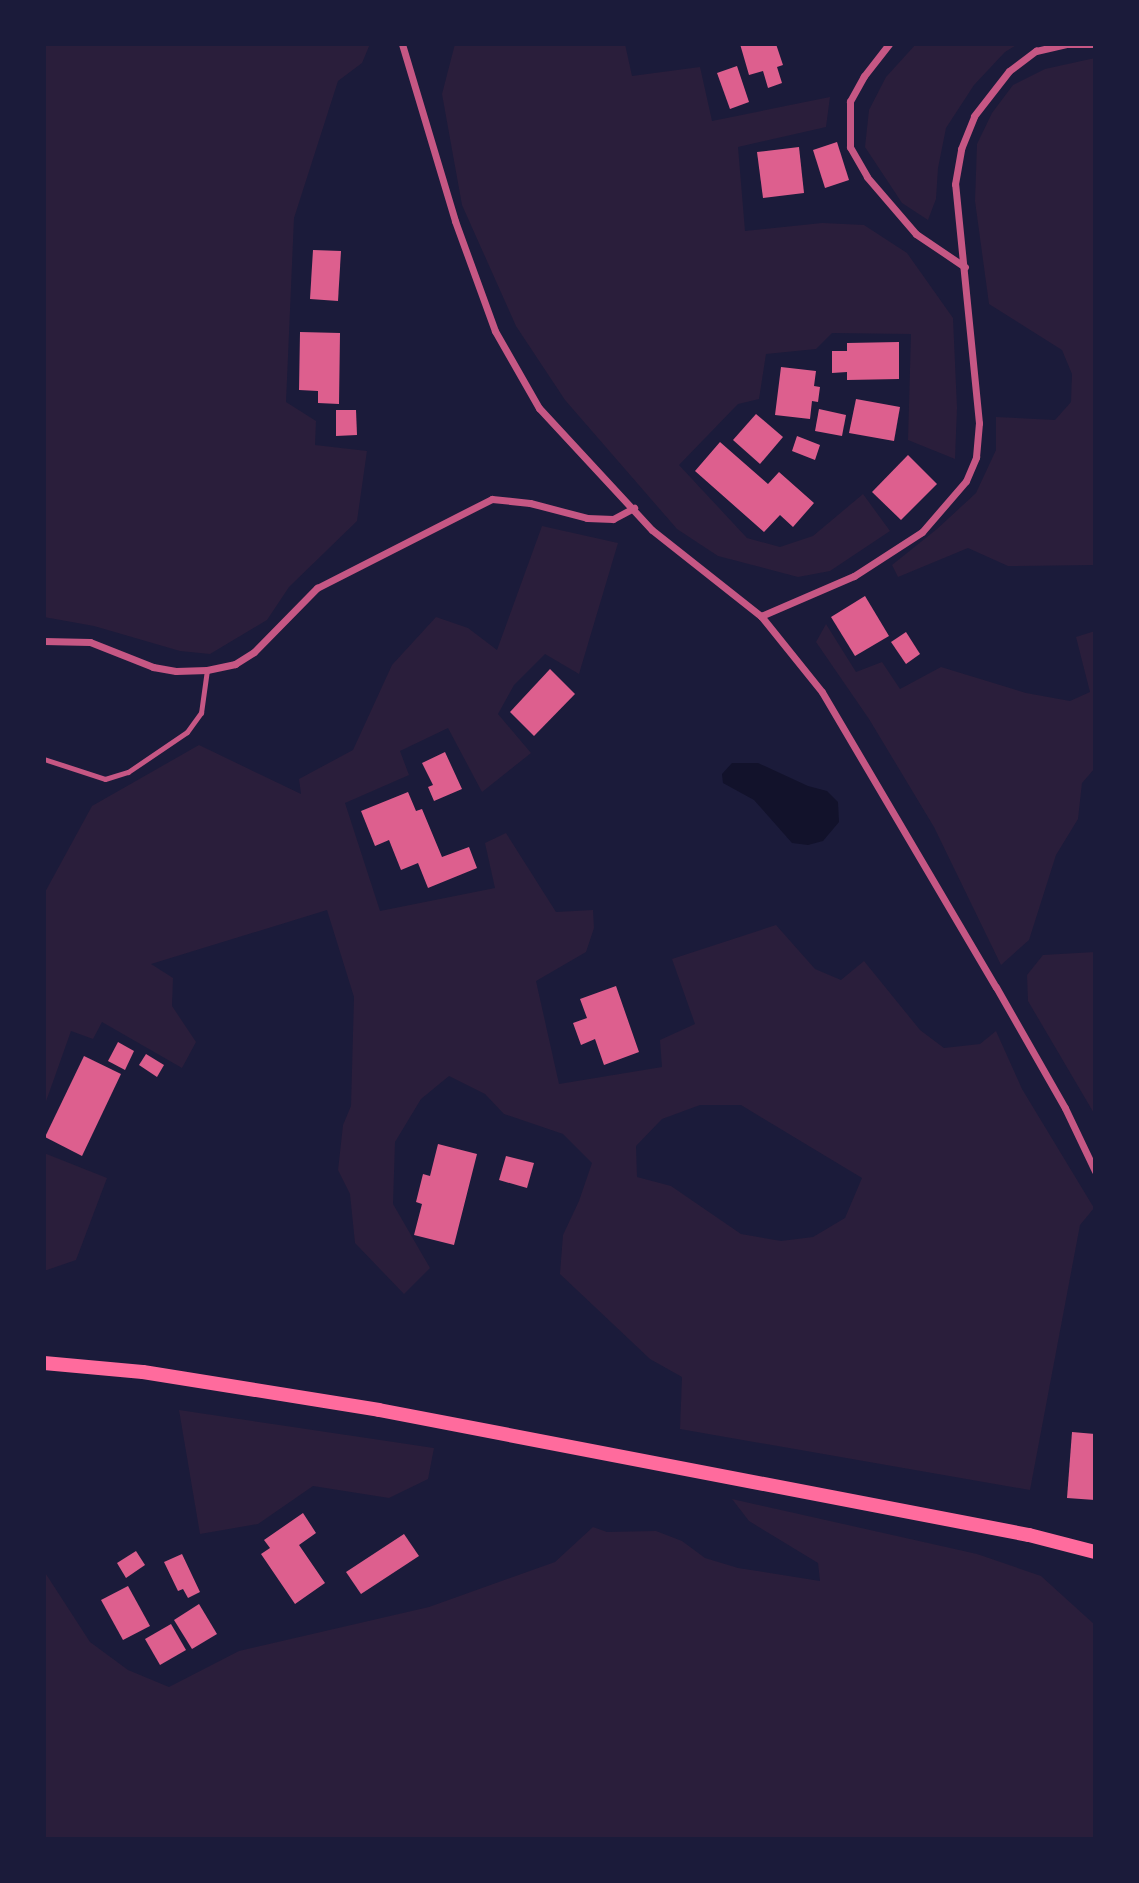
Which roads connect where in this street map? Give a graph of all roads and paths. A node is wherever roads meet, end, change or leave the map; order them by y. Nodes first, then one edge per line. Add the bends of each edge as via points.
1 (401, 44) edge
2 (890, 44) edge
3 (1095, 44) edge
4 (965, 267) junction
5 (634, 508) junction
6 (761, 616) junction
7 (44, 641) edge
8 (207, 670) junction
9 (44, 759) edge
10 (1095, 1171) edge
11 (44, 1363) edge
12 (1095, 1552) edge

1 - 5 street via 455,221 495,331 539,408
2 - 4 street via 850,101 850,147 867,177 916,234
3 - 4 street via 1036,51 1009,71 974,116 961,149 955,184
4 - 6 street via 979,424 976,457 966,481 922,532 854,576
5 - 6 street via 652,530
5 - 8 street via 613,519 587,518 530,503 492,499 317,588 254,652 235,664
6 - 10 street via 835,714 1065,1108
7 - 8 street via 90,642 153,667
8 - 9 lane via 201,713 187,732 128,772 105,779
11 - 12 main road via 144,1371 379,1410 1029,1535

